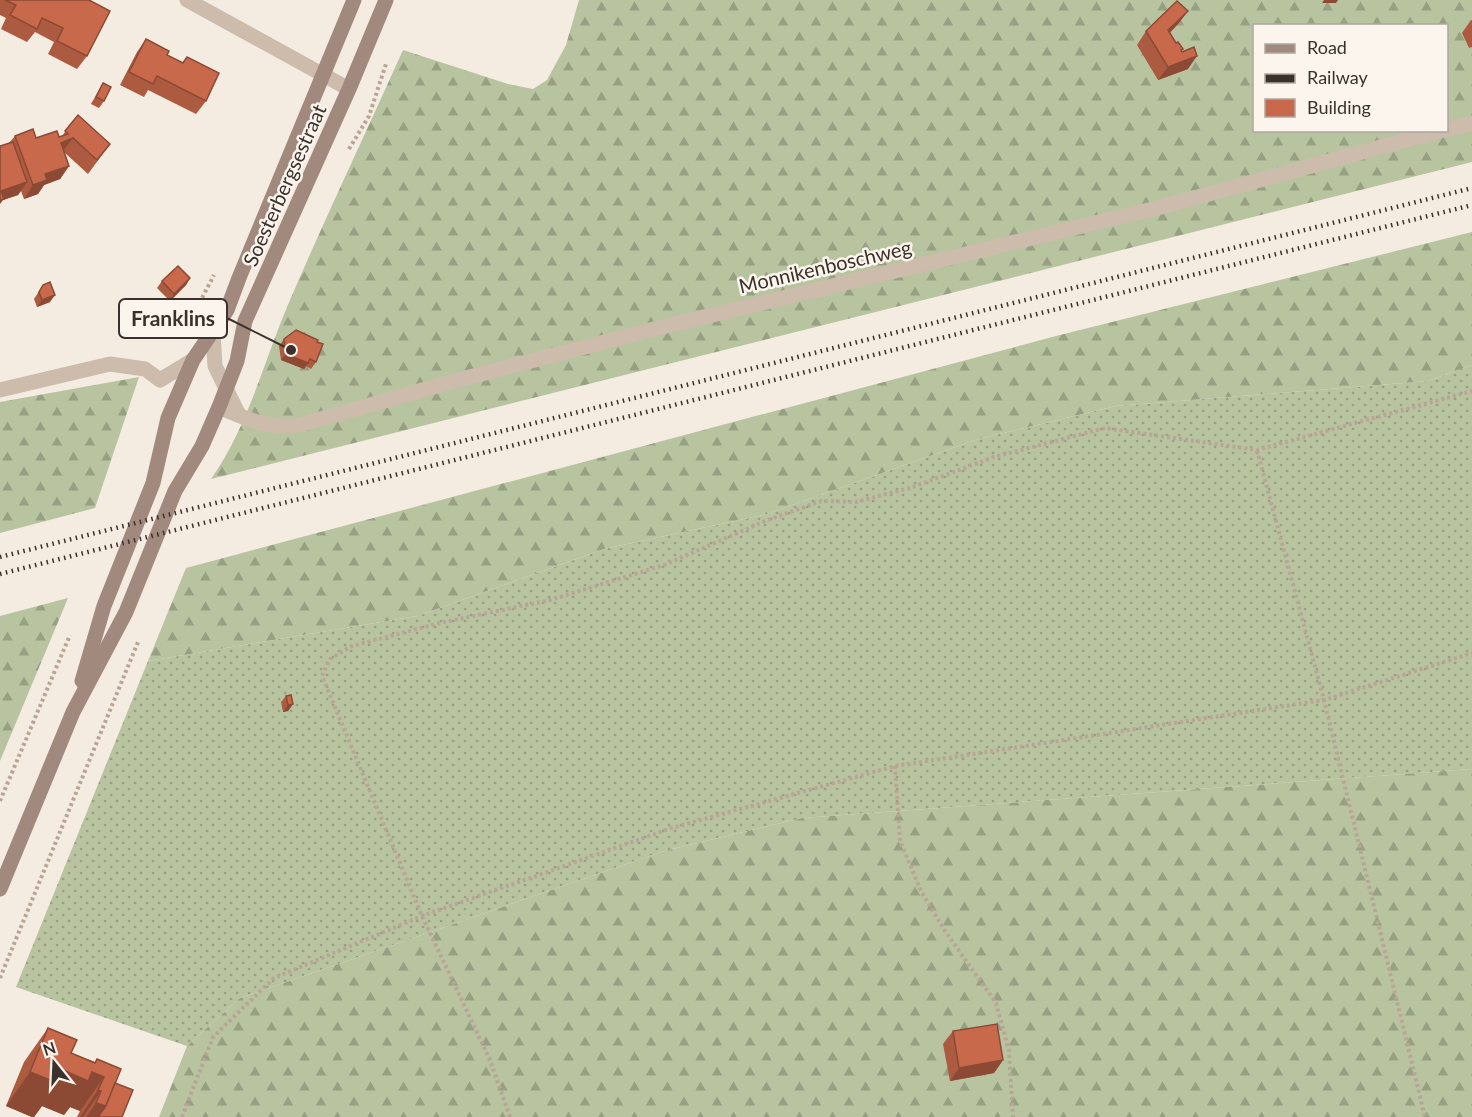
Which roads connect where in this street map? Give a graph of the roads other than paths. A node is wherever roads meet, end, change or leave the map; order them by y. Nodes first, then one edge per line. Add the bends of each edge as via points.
1 (187, 0) edge
2 (354, 0) edge
3 (386, 0) edge
4 (323, 73) junction
5 (350, 89) junction
6 (1472, 123) edge
7 (1448, 129) edge
8 (1438, 132) edge
9 (213, 333) junction
10 (193, 360) junction
11 (227, 388) junction
12 (0, 390) edge
13 (219, 407) junction
14 (239, 415) junction
15 (73, 712) junction
16 (0, 889) edge

1 - 4 street
2 - 4 main road, Soesterbergsestraat
3 - 5 main road, Soesterbergsestraat
4 - 5 street
4 - 9 main road, Soesterbergsestraat via 227,310
5 - 11 main road, Soesterbergsestraat via 245,321
6 - 7 street, Monnikenboschweg
8 - 14 street, Monnikenboschweg via 1161,207 662,327 303,424 265,425
9 - 10 main road, Soesterbergsestraat
9 - 11 street via 215,366
10 - 12 street via 160,380 145,369 110,364
10 - 15 main road, Soesterbergsestraat via 168,418 153,483 104,606
11 - 13 main road, Soesterbergsestraat
11 - 14 street
13 - 14 street, Monnikenboschweg
13 - 15 main road, Soesterbergsestraat via 175,491 126,612
15 - 16 main road

